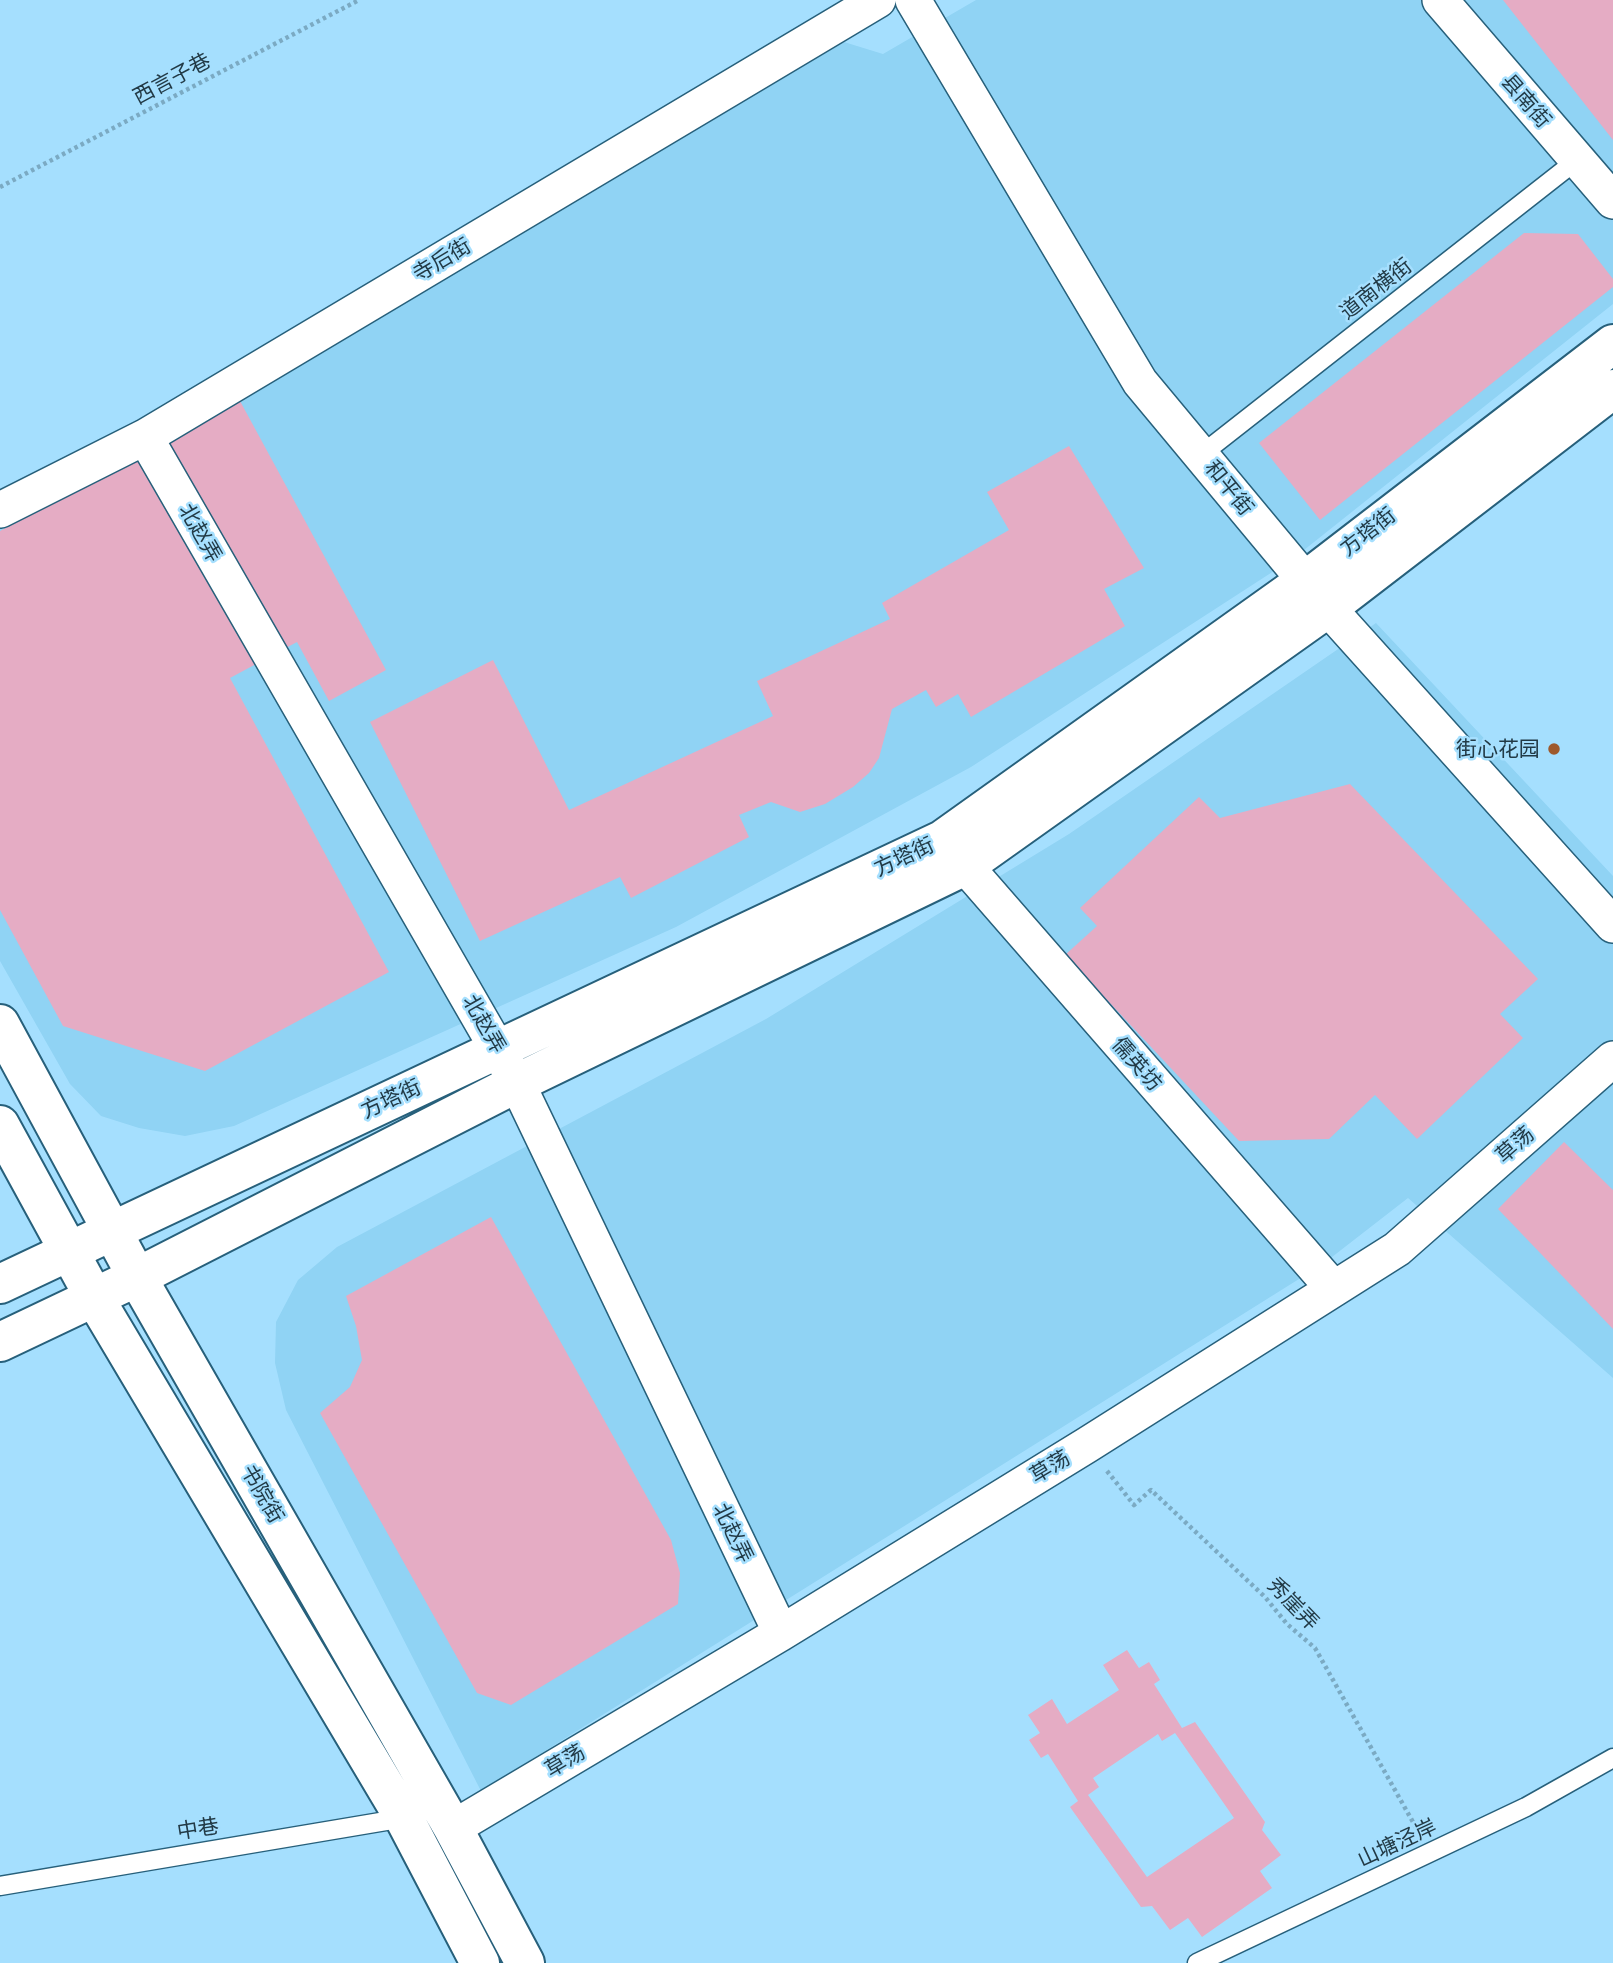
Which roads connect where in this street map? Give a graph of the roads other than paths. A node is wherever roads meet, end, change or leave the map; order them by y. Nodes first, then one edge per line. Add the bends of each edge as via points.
1 (878, 0) edge
2 (914, 0) edge
3 (1440, 0) edge
4 (1577, 160) junction
5 (1613, 201) edge
6 (1613, 344) edge
7 (1613, 389) edge
8 (145, 437) junction
9 (1202, 454) junction
10 (2, 503) edge
11 (1317, 595) junction
12 (953, 853) junction
13 (1613, 926) edge
14 (0, 1024) edge
15 (499, 1049) junction
16 (1613, 1059) edge
17 (517, 1083) junction
18 (0, 1125) edge
19 (112, 1230) junction
20 (70, 1253) junction
21 (137, 1277) junction
22 (0, 1284) edge
23 (1333, 1288) junction
24 (94, 1297) junction
25 (0, 1342) edge
26 (781, 1633) junction
27 (1613, 1758) edge
28 (404, 1818) junction
29 (453, 1828) junction
30 (0, 1886) edge
31 (480, 1963) edge
32 (525, 1963) edge
33 (1197, 1963) edge

1 - 8 street, 寺后街
2 - 9 street, 和平街 via 1140,382
3 - 4 street, 县南街
4 - 5 street, 县南街
4 - 9 lane, 道南横街
6 - 11 street, 方塔街
7 - 11 street, 方塔街
8 - 10 street, 寺后街
8 - 15 street, 北赵弄
9 - 11 street, 和平街
11 - 12 street, 方塔街
11 - 13 street, 和平街
12 - 15 street, 方塔街
12 - 17 street, 方塔街
12 - 23 street, 儒英坊
14 - 19 street, 书院街
15 - 17 street, 北赵弄
15 - 19 street, 方塔街
16 - 23 street, 草荡 via 1397,1249
17 - 21 street, 方塔街
17 - 26 street, 北赵弄
18 - 20 street, 书院街
19 - 20 street, 方塔街
19 - 21 street, 书院街
20 - 22 street, 方塔街
20 - 24 street, 书院街
21 - 24 street, 方塔街
21 - 29 street, 书院街
23 - 26 street, 草荡
24 - 25 street, 方塔街
24 - 28 street, 书院街
26 - 29 street, 草荡
27 - 33 lane, 山塘泾岸 via 1526,1807
28 - 30 lane, 中巷
28 - 31 street, 书院街
29 - 32 street, 书院街

